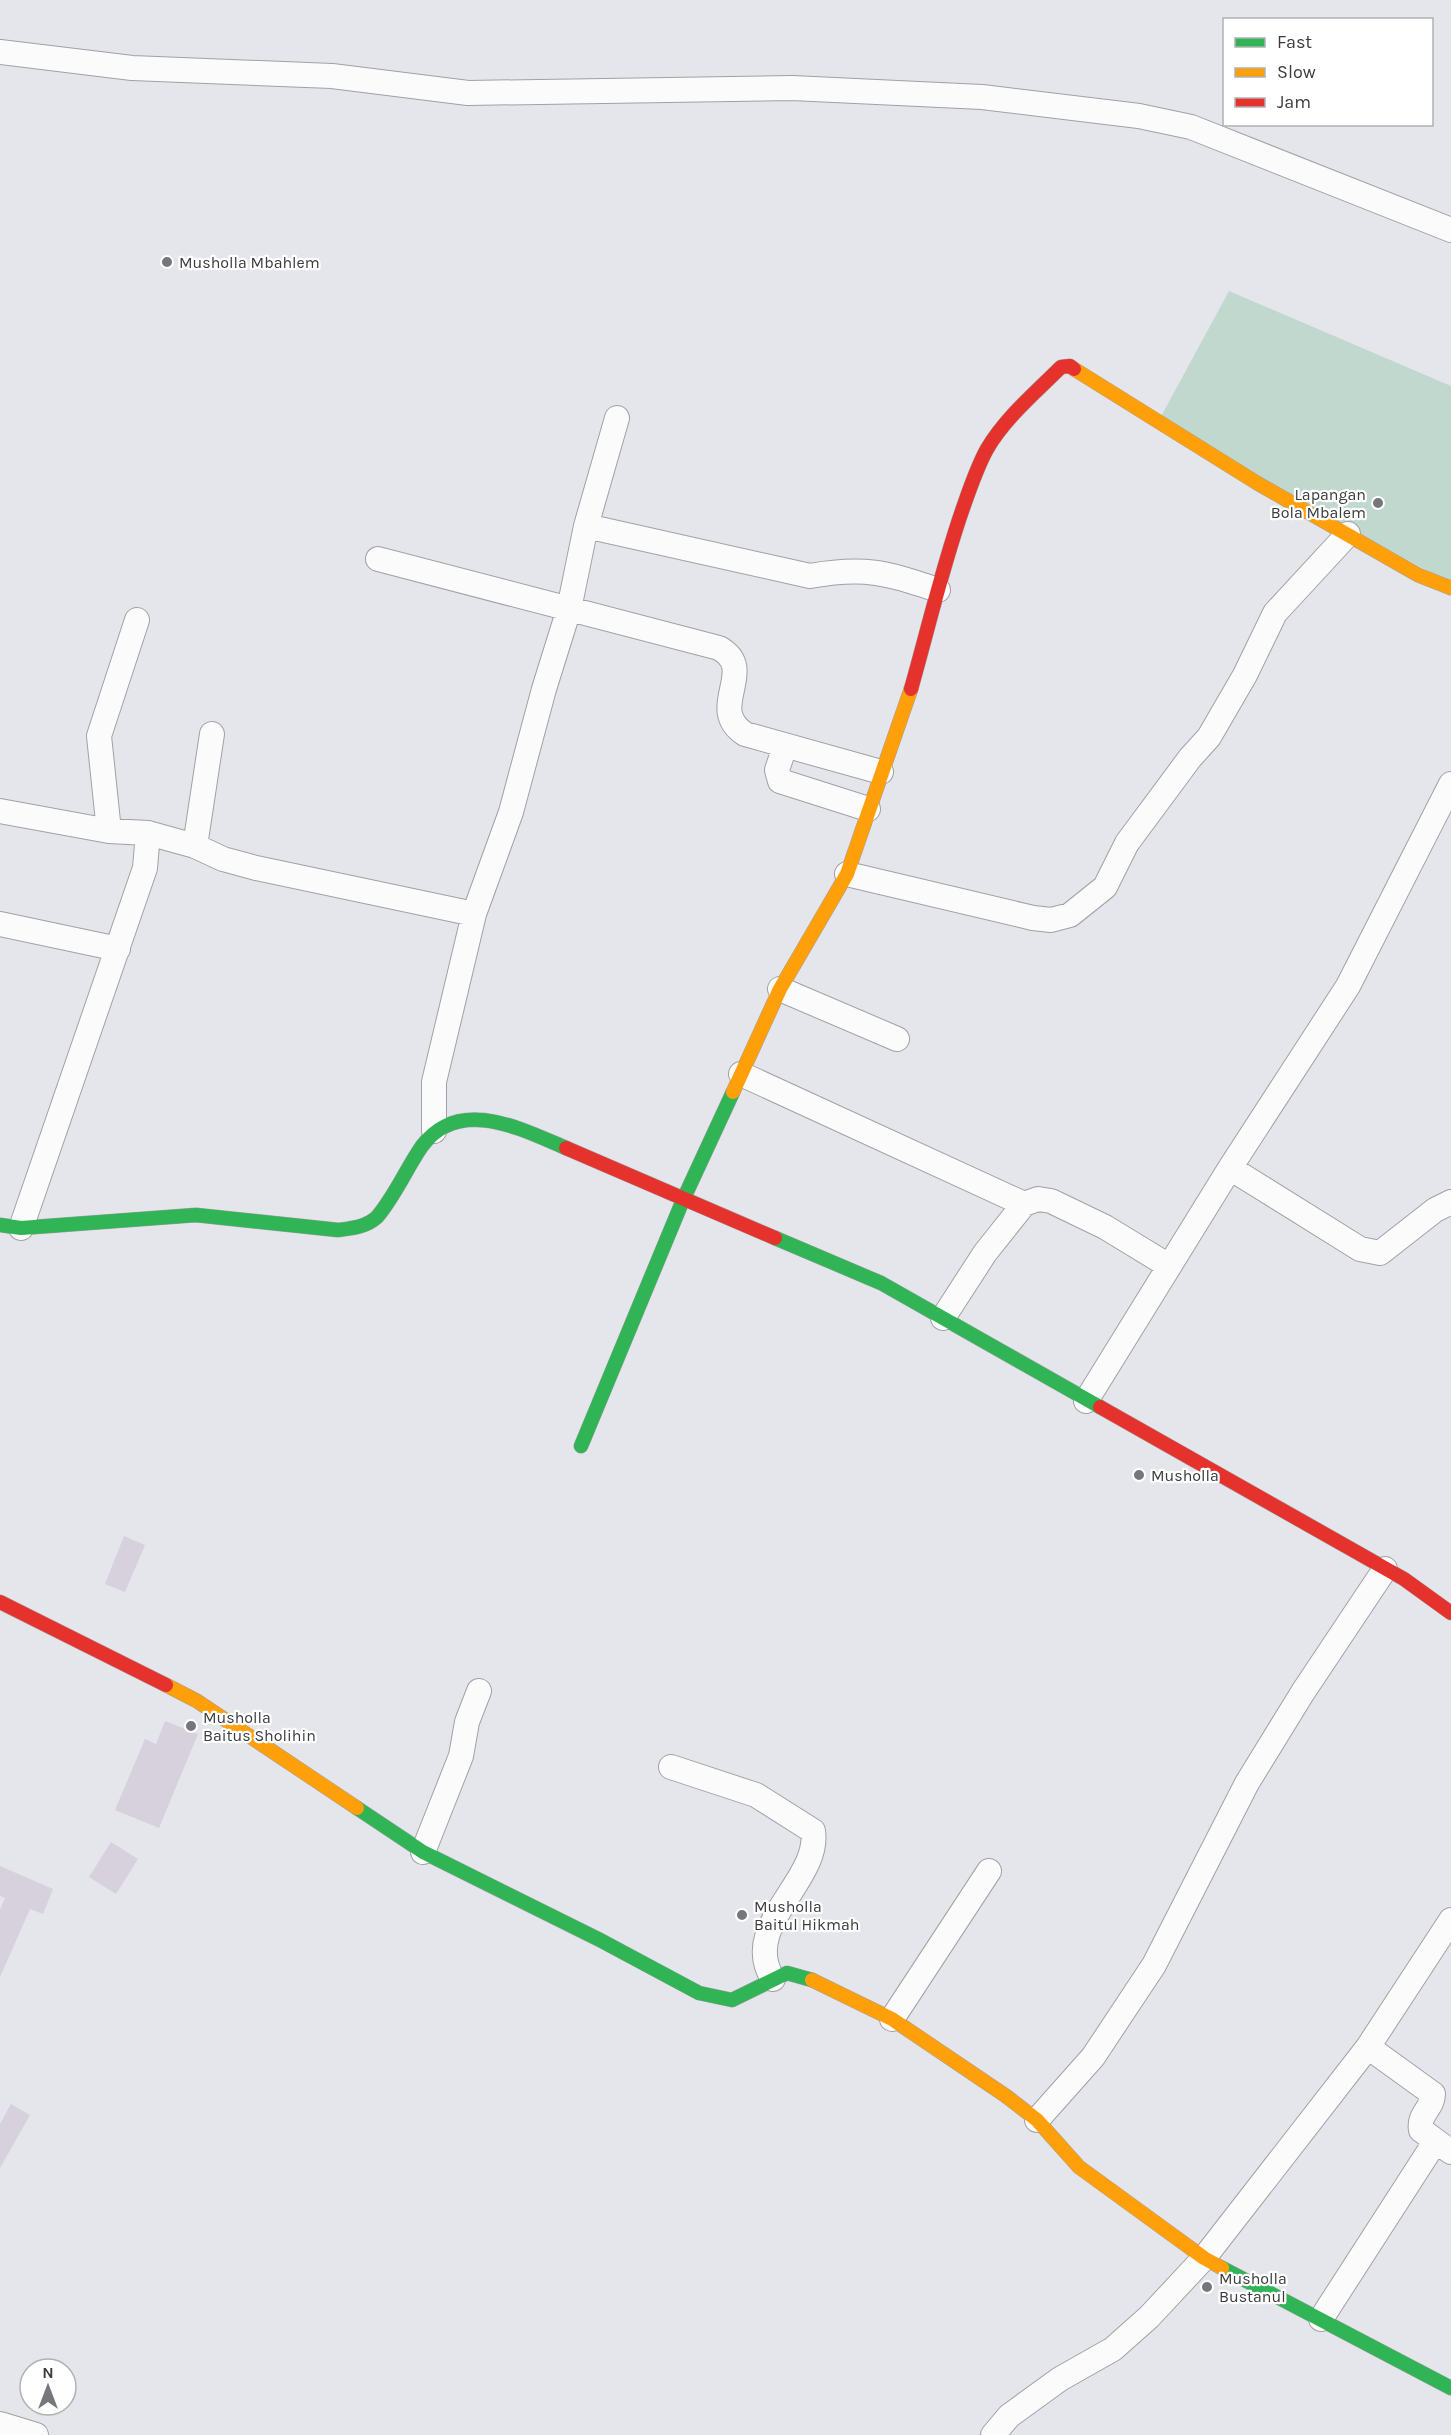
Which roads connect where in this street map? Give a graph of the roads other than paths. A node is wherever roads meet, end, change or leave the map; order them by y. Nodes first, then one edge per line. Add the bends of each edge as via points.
1 (0, 52) edge
2 (1451, 230) edge
3 (616, 418) dead end
4 (586, 526) junction
5 (1348, 534) junction
6 (378, 559) dead end
7 (1451, 588) edge
8 (938, 590) junction
9 (569, 609) junction
10 (137, 620) dead end
11 (212, 734) dead end
12 (785, 746) junction
13 (881, 772) junction
14 (1451, 784) edge
15 (868, 809) junction
16 (0, 812) edge
17 (109, 831) junction
18 (148, 833) junction
19 (195, 846) junction
20 (847, 874) junction
21 (474, 914) junction
22 (0, 924) edge
23 (118, 949) junction
24 (780, 989) junction
25 (897, 1039) dead end
26 (741, 1074) junction
27 (434, 1131) junction
28 (1230, 1168) junction
29 (683, 1200) junction
30 (1451, 1202) edge
31 (1024, 1204) junction
32 (10, 1226) edge
33 (1169, 1266) junction
34 (943, 1318) junction
35 (1086, 1401) junction
36 (581, 1446) dead end
37 (1385, 1569) junction
38 (0, 1602) edge
39 (1451, 1613) edge
40 (479, 1691) dead end
41 (671, 1767) dead end
42 (423, 1852) junction
43 (988, 1871) dead end
44 (1451, 1920) edge
45 (773, 1979) junction
46 (892, 2019) junction
47 (1368, 2047) junction
48 (1037, 2120) junction
49 (1443, 2147) edge
50 (1204, 2258) junction
51 (1321, 2319) junction
52 (1450, 2384) edge
53 (0, 2424) edge
54 (36, 2435) edge
55 (993, 2435) edge

1 - 2 street via 132,68 332,76 468,93 792,88 982,97 1100,111 1191,127
3 - 4 street
4 - 8 street via 810,576 868,570
4 - 9 street
5 - 7 street via 1418,575
5 - 8 street via 1257,483 1066,365 1017,410 988,447 965,499
5 - 20 street via 1275,613 1209,737 1127,843 1105,887 1086,905 1051,920 1033,918
6 - 9 street
8 - 13 street via 903,718
9 - 12 street via 689,639 729,654 735,674 730,720 745,734
9 - 21 street via 511,812
10 - 17 street via 99,736
11 - 19 street
12 - 13 street
12 - 15 street via 777,770 780,782
13 - 15 street
14 - 28 street via 1348,986
15 - 20 street
16 - 17 street
17 - 18 street
18 - 19 street
18 - 23 street via 145,868
19 - 21 street via 256,868
20 - 24 street
21 - 27 street via 434,1082
22 - 23 street
23 - 32 street
24 - 25 street
24 - 26 street
26 - 29 street
26 - 31 street
27 - 29 street via 458,1119 483,1118 509,1125
27 - 32 street via 384,1207 368,1224 354,1228 338,1230 196,1215
28 - 30 street via 1360,1249 1380,1254
28 - 33 street
29 - 34 street via 881,1283
29 - 36 street
31 - 33 street via 1038,1199 1051,1201 1105,1227
31 - 34 street via 985,1253
33 - 35 street
34 - 35 street
35 - 37 street
37 - 39 street
37 - 48 street via 1247,1783 1154,1965 1093,2057
38 - 42 street via 197,1701
40 - 42 street via 467,1722 461,1756
41 - 45 street via 756,1795 813,1831 812,1854 779,1909 764,1952 765,1966
42 - 45 street via 699,1993 732,2000
43 - 46 street
44 - 47 street
45 - 46 street via 786,1973 806,1977
46 - 48 street
47 - 49 street via 1432,2094 1433,2100 1420,2123 1421,2130
47 - 50 street
48 - 50 street via 1079,2167
49 - 51 street
50 - 51 street
50 - 55 street via 1113,2349 1026,2403
51 - 52 street
53 - 54 street

